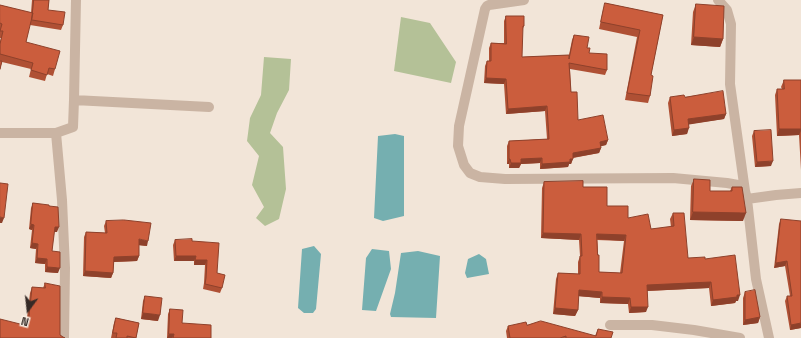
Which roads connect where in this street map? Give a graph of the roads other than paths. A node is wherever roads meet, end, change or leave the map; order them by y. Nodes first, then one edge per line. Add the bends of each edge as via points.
1 (76, 0) edge
2 (524, 0) edge
3 (718, 0) edge
4 (74, 100) junction
5 (209, 106) dead end
6 (0, 133) edge
7 (56, 133) junction
8 (801, 193) edge
9 (746, 195) junction
10 (610, 325) dead end
11 (65, 336) edge
12 (75, 338) edge
13 (740, 338) edge
14 (768, 338) edge

1 - 4 street
2 - 9 street via 489,5 485,9 459,126 458,146 464,165 470,173 480,177 505,179 673,178 738,185
3 - 9 street via 727,10 731,24 730,84
4 - 5 street
4 - 7 street via 72,127
6 - 7 street
7 - 11 street via 62,200
8 - 9 street
9 - 14 street via 756,278
10 - 13 street via 652,325
11 - 12 street

